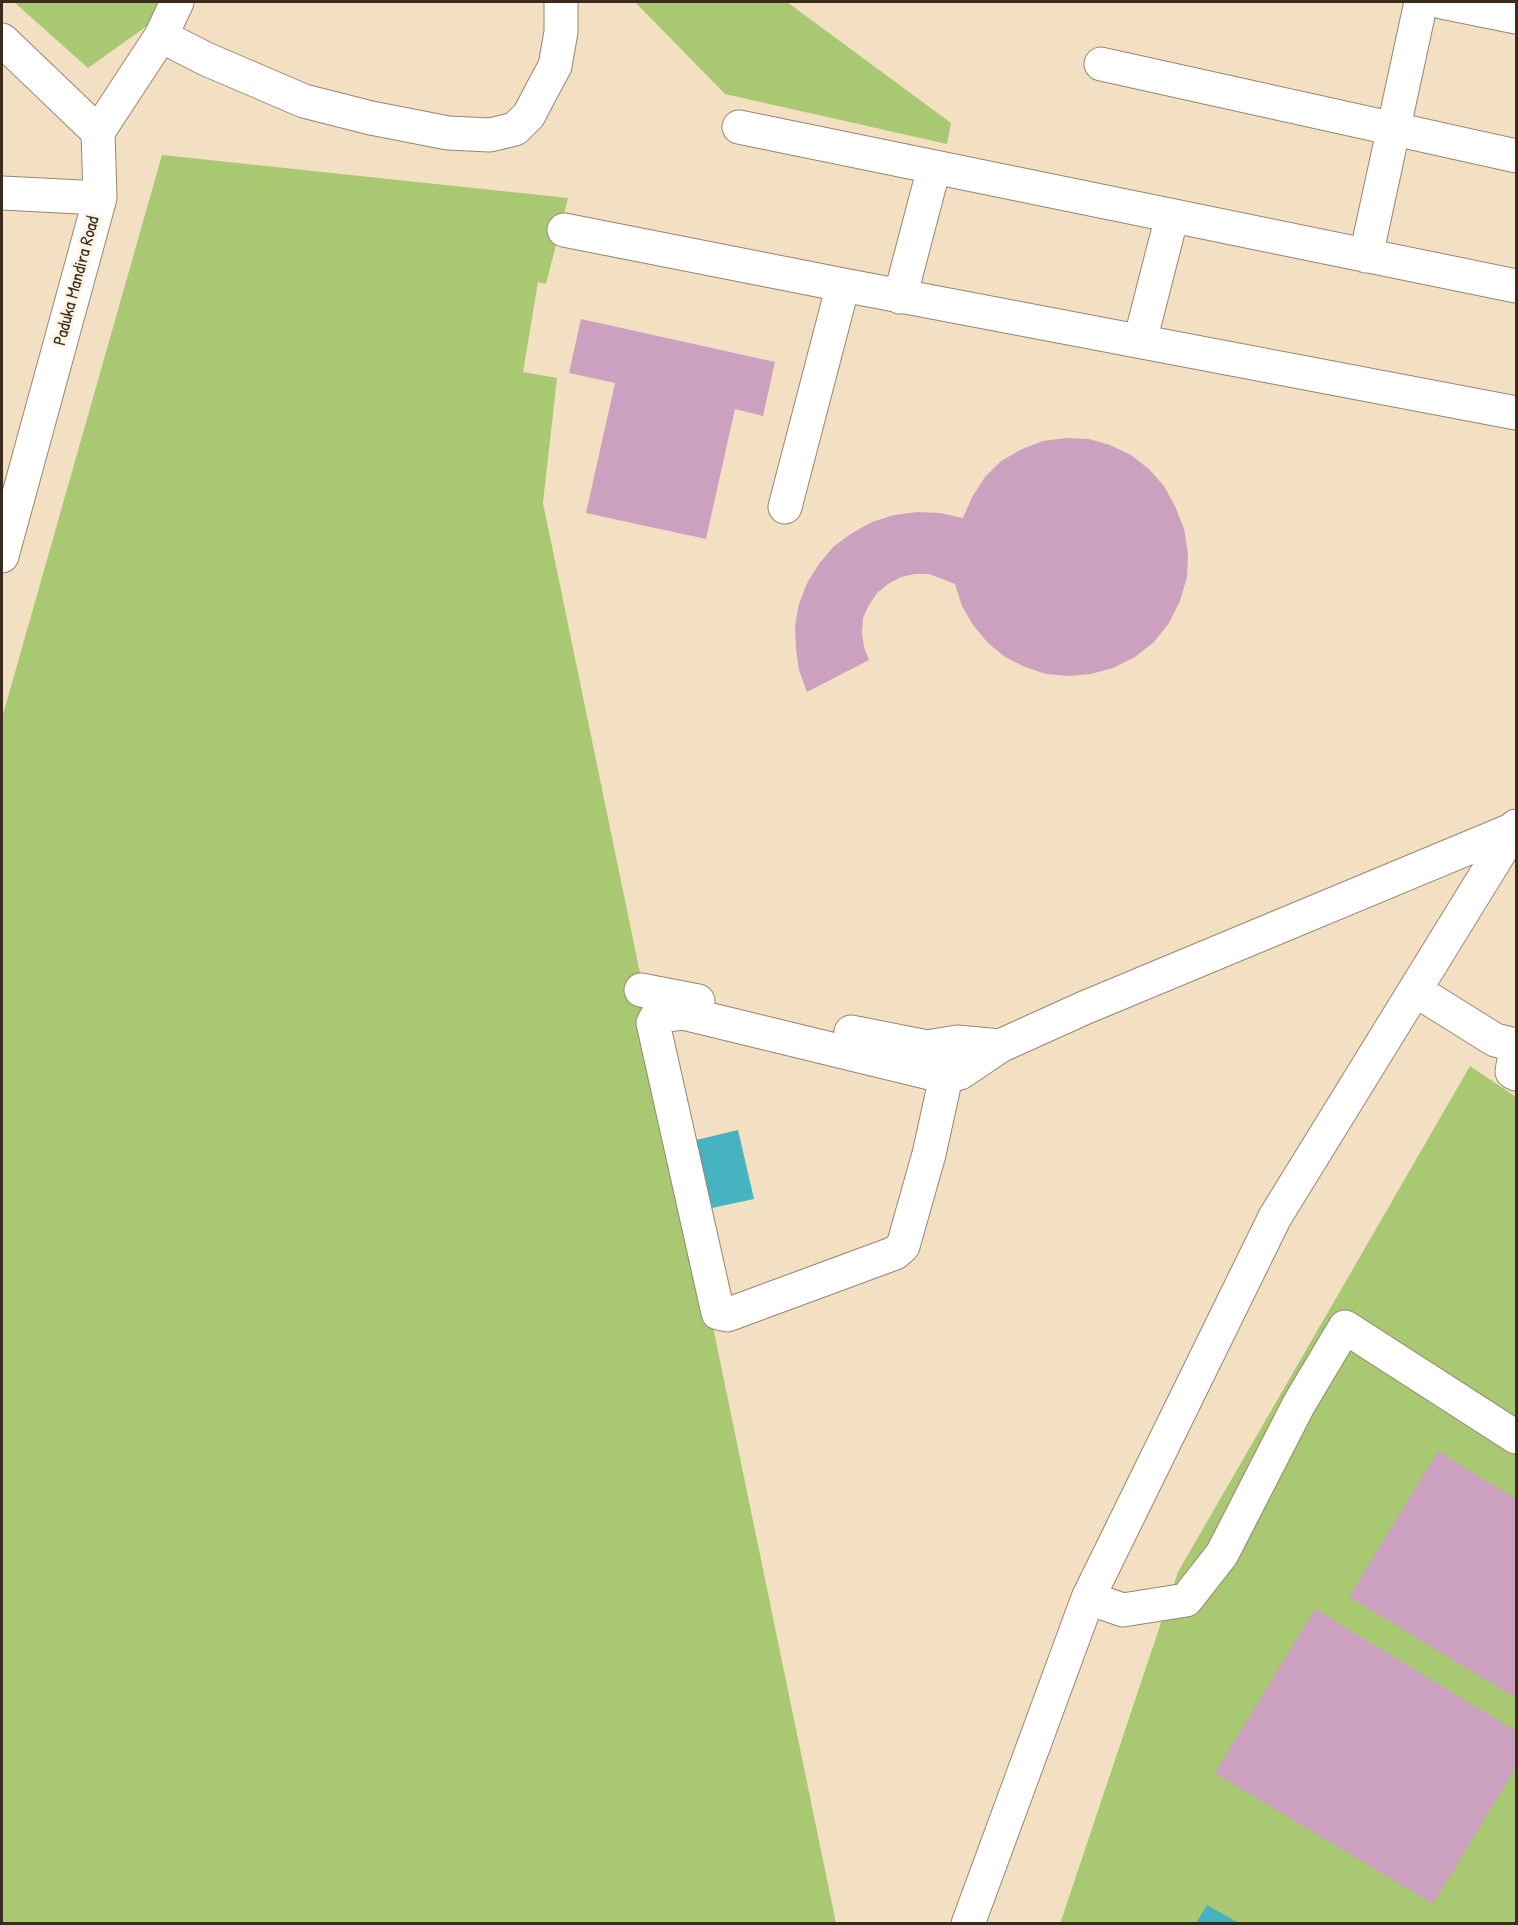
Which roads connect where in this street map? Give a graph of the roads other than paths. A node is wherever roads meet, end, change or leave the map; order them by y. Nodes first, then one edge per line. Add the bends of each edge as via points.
1 (177, 2) edge
2 (561, 2) edge
3 (1421, 2) edge
4 (1442, 2) edge
5 (1516, 17) edge
6 (161, 36) junction
7 (2, 40) edge
8 (1101, 64) dead end
9 (739, 128) dead end
10 (1394, 129) junction
11 (98, 132) junction
12 (1516, 156) edge
13 (934, 168) junction
14 (2, 193) edge
15 (100, 198) junction
16 (1172, 216) junction
17 (564, 230) dead end
18 (1366, 256) junction
19 (843, 285) junction
20 (1516, 286) edge
21 (900, 297) junction
22 (1140, 341) junction
23 (1516, 413) edge
24 (785, 507) dead end
25 (2, 556) edge
26 (1515, 828) edge
27 (641, 990) dead end
28 (1415, 990) junction
29 (1000, 1046) junction
30 (1516, 1046) edge
31 (1516, 1074) edge
32 (946, 1077) junction
33 (1516, 1437) edge
34 (1088, 1598) junction
35 (968, 1923) edge

1 - 6 street
2 - 6 street via 555,66 529,115 515,129 490,135 426,129 304,100
3 - 10 street
4 - 5 street
6 - 11 street
7 - 11 street
8 - 10 street
9 - 13 street
10 - 12 street
10 - 18 street
11 - 15 street, Paduka Mandira Road
13 - 16 street
13 - 21 street
14 - 15 street
15 - 25 street, Paduka Mandira Road
16 - 18 street
16 - 22 street
17 - 19 street
18 - 20 street
19 - 21 street
19 - 24 street
21 - 22 street
22 - 23 street
26 - 28 street
26 - 29 street
27 - 29 street via 927,1047 957,1042
28 - 30 street via 1495,1040
28 - 34 street via 1275,1216
29 - 32 street via 960,1073
30 - 31 street via 1512,1072
32 - 32 street via 683,1013 657,1016 654,1023 718,1313 727,1315 895,1253 903,1246 930,1154
33 - 34 street via 1345,1327 1299,1404 1222,1554 1186,1600 1123,1610
34 - 35 street

